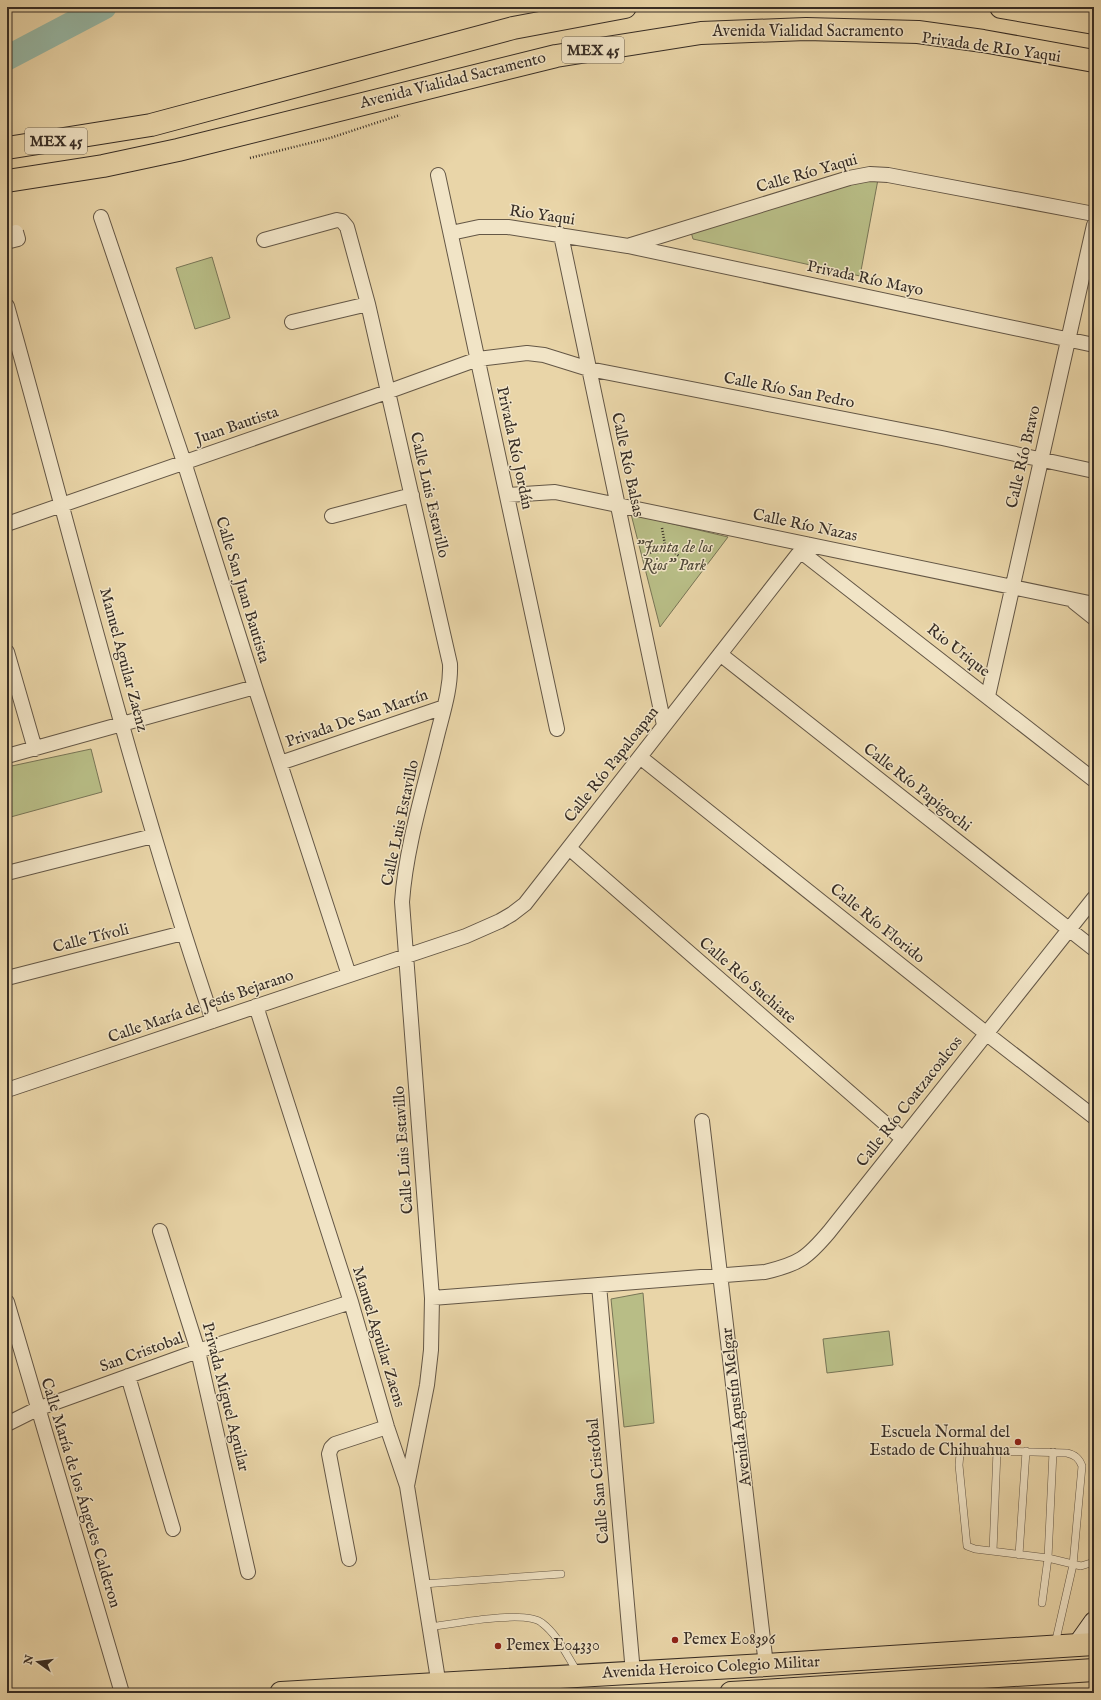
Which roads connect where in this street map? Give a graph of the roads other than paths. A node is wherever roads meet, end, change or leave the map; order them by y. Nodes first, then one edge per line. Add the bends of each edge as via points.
1 (625, 7) edge
2 (1001, 7) edge
3 (1094, 23) edge
4 (1094, 61) edge
5 (7, 148) edge
6 (438, 175) dead end
7 (7, 181) edge
8 (1094, 214) edge
9 (101, 217) dead end
10 (1094, 225) edge
11 (451, 233) junction
12 (561, 235) junction
13 (264, 240) dead end
14 (628, 246) junction
15 (368, 304) junction
16 (7, 306) edge
17 (292, 322) dead end
18 (1068, 340) junction
19 (1094, 345) edge
20 (478, 359) junction
21 (589, 369) junction
22 (387, 392) junction
23 (1041, 460) junction
24 (184, 462) junction
25 (1094, 471) edge
26 (412, 495) junction
27 (507, 495) junction
28 (63, 504) junction
29 (618, 504) junction
30 (332, 516) dead end
31 (7, 524) edge
32 (803, 547) junction
33 (1013, 587) junction
34 (1071, 600) junction
35 (1094, 604) edge
36 (1094, 618) edge
37 (7, 652) edge
38 (720, 654) junction
39 (255, 687) junction
40 (988, 696) junction
41 (444, 707) junction
42 (122, 724) junction
43 (664, 725) junction
44 (557, 729) dead end
45 (35, 749) junction
46 (7, 756) edge
47 (640, 757) junction
48 (280, 763) junction
49 (1094, 780) edge
50 (153, 836) junction
51 (569, 848) junction
52 (7, 873) edge
53 (1094, 898) edge
54 (1069, 930) junction
55 (183, 933) junction
56 (1094, 949) edge
57 (406, 955) junction
58 (349, 975) junction
59 (7, 978) edge
60 (256, 1006) junction
61 (212, 1021) junction
62 (987, 1034) junction
63 (7, 1090) edge
64 (1094, 1117) edge
65 (702, 1121) dead end
66 (903, 1139) junction
67 (160, 1231) dead end
68 (721, 1276) junction
69 (599, 1285) junction
70 (432, 1298) junction
71 (7, 1302) edge
72 (351, 1302) junction
73 (198, 1351) junction
74 (128, 1376) junction
75 (37, 1409) junction
76 (7, 1424) edge
77 (387, 1427) junction
78 (997, 1451) junction
79 (1026, 1451) junction
80 (1053, 1452) junction
81 (407, 1486) junction
82 (173, 1529) dead end
83 (992, 1551) junction
84 (1019, 1555) junction
85 (1048, 1558) junction
86 (349, 1559) dead end
87 (1094, 1562) edge
88 (1073, 1565) junction
89 (248, 1572) dead end
90 (561, 1574) dead end
91 (423, 1584) junction
92 (1042, 1603) dead end
93 (1094, 1622) edge
94 (430, 1627) junction
95 (1085, 1645) edge
96 (1054, 1647) junction
97 (766, 1665) junction
98 (1094, 1670) edge
99 (633, 1673) junction
100 (580, 1676) junction
101 (964, 1685) edge
102 (440, 1688) edge
103 (876, 1688) edge
104 (816, 1690) edge
105 (769, 1692) edge
106 (122, 1693) edge
107 (281, 1693) edge
108 (731, 1693) edge

1 - 5 main road, MEX 45 via 512,28 151,126
2 - 3 main road
4 - 7 main road, Avenida Vialidad Sacramento / MEX 45 via 918,32 806,29 701,33 556,56 158,154 103,166
6 - 11 street, Privada Río Jordán
8 - 14 street, Calle Río Yaqui via 888,175 870,174 849,178
9 - 24 street, Calle San Juan Bautista
10 - 18 street, Calle Río Bravo
11 - 12 street, Rio Yaqui via 479,227 501,227
11 - 20 street, Privada Río Jordán
12 - 14 street, Rio Yaqui
12 - 21 street, Calle Río Balsas
13 - 15 street, Calle Luis Estavillo via 337,220 342,221 347,227
14 - 18 street, Privada Río Mayo
15 - 17 street
15 - 22 street, Calle Luis Estavillo
16 - 28 street, Manuel Aguilar Zaenz
18 - 19 street, Privada Río Mayo
18 - 23 street, Calle Río Bravo
20 - 21 street, Calle Río San Pedro via 527,353 544,355
20 - 22 street, Juan Bautista
20 - 27 street, Privada Río Jordán
21 - 23 street, Calle Río San Pedro
21 - 29 street, Calle Río Balsas
22 - 24 street, Juan Bautista
22 - 26 street, Calle Luis Estavillo
23 - 25 street, Calle Río San Pedro
23 - 33 street, Calle Río Bravo
24 - 28 street, Juan Bautista
24 - 39 street, Calle San Juan Bautista
26 - 30 street
26 - 41 street, Calle Luis Estavillo via 450,664
27 - 29 street, Calle Río Nazas via 555,492
27 - 44 street, Privada Río Jordán
28 - 31 street, Juan Bautista
28 - 42 street, Manuel Aguilar Zaenz
29 - 32 street, Calle Río Nazas
29 - 43 street, Calle Río Balsas
32 - 33 street, Calle Río Nazas
32 - 38 street, Calle Río Papaloapan
32 - 40 street, Rio Urique
33 - 34 street, Calle Río Nazas
33 - 40 street, Calle Río Bravo
34 - 35 street, Calle Río Nazas
34 - 36 street
37 - 45 street
38 - 43 street, Calle Río Papaloapan
38 - 54 street, Calle Río Papigochi
39 - 42 street
39 - 48 street, Calle San Juan Bautista
40 - 49 street, Rio Urique
41 - 48 street, Privada De San Martín
41 - 57 street, Calle Luis Estavillo via 403,884
42 - 45 street
42 - 50 street, Manuel Aguilar Zaenz
43 - 47 street, Calle Río Papaloapan
45 - 46 street
47 - 51 street, Calle Río Papaloapan
47 - 62 street, Calle Río Florido
48 - 58 street, Calle San Juan Bautista
50 - 52 street
50 - 55 street, Manuel Aguilar Zaenz
51 - 57 street, Calle Río Papaloapan via 525,904 512,914 466,936
51 - 66 street, Calle Río Suchiate
53 - 54 street, Calle Río Coatzacoalcos
54 - 56 street, Calle Río Papigochi
54 - 62 street, Calle Río Coatzacoalcos
55 - 59 street, Calle Tívoli
55 - 61 street, Manuel Aguilar Zaenz
57 - 58 street, Calle María de Jesús Bejarano
57 - 70 street, Calle Luis Estavillo
58 - 60 street, Calle María de Jesús Bejarano
60 - 61 street, Calle María de Jesús Bejarano
60 - 72 street, Manuel Aguilar Zaens
61 - 63 street, Calle María de Jesús Bejarano
62 - 64 street, Calle Río Florido
62 - 66 street, Calle Río Coatzacoalcos
65 - 68 street, Avenida Agustín Melgar
66 - 68 street, Calle Río Coatzacoalcos via 805,1258 793,1265 765,1272
67 - 73 street, Privada Miguel Aguilar
68 - 69 street
68 - 97 street, Avenida Agustín Melgar
69 - 70 street
69 - 99 street, Calle San Cristóbal
70 - 81 street, Calle Luis Estavillo via 428,1385
71 - 75 street, Calle María de los Ángeles Calderon
72 - 73 street, San Cristobal
72 - 77 street, Manuel Aguilar Zaens
73 - 74 street, San Cristobal
73 - 89 street, Privada Miguel Aguilar
74 - 75 street, San Cristobal
74 - 82 street
75 - 76 street, San Cristobal
75 - 106 street, Calle María de los Ángeles Calderon
77 - 81 street, Manuel Aguilar Zaens
77 - 86 street via 335,1444 328,1454
78 - 79 lane
78 - 83 lane
78 - 83 lane via 966,1449 960,1454 965,1542 970,1548
79 - 80 lane
79 - 84 lane
80 - 85 lane
80 - 88 lane via 1075,1455 1082,1466
81 - 91 street, Manuel Aguilar Zaens
83 - 84 lane
84 - 85 lane
85 - 88 lane
85 - 92 lane
87 - 88 lane via 1081,1566
88 - 96 lane
90 - 91 lane
91 - 94 street, Manuel Aguilar Zaens
93 - 95 street
94 - 100 lane via 514,1616 534,1618 551,1631
94 - 102 street, Manuel Aguilar Zaens
95 - 96 main road, Avenida Heroico Colegio Militar
96 - 97 main road, Avenida Heroico Colegio Militar
97 - 99 main road, Avenida Heroico Colegio Militar
97 - 105 street, Avenida Agustín Melgar
98 - 101 main road, Avenida Heroico Colegio Militar
99 - 100 main road, Avenida Heroico Colegio Militar
100 - 102 main road, Avenida Heroico Colegio Militar
101 - 103 main road, Avenida Heroico Colegio Militar
102 - 107 main road, Avenida Heroico Colegio Militar
103 - 104 main road, Avenida Heroico Colegio Militar
104 - 105 main road, Avenida Heroico Colegio Militar
105 - 108 main road, Avenida Heroico Colegio Militar

